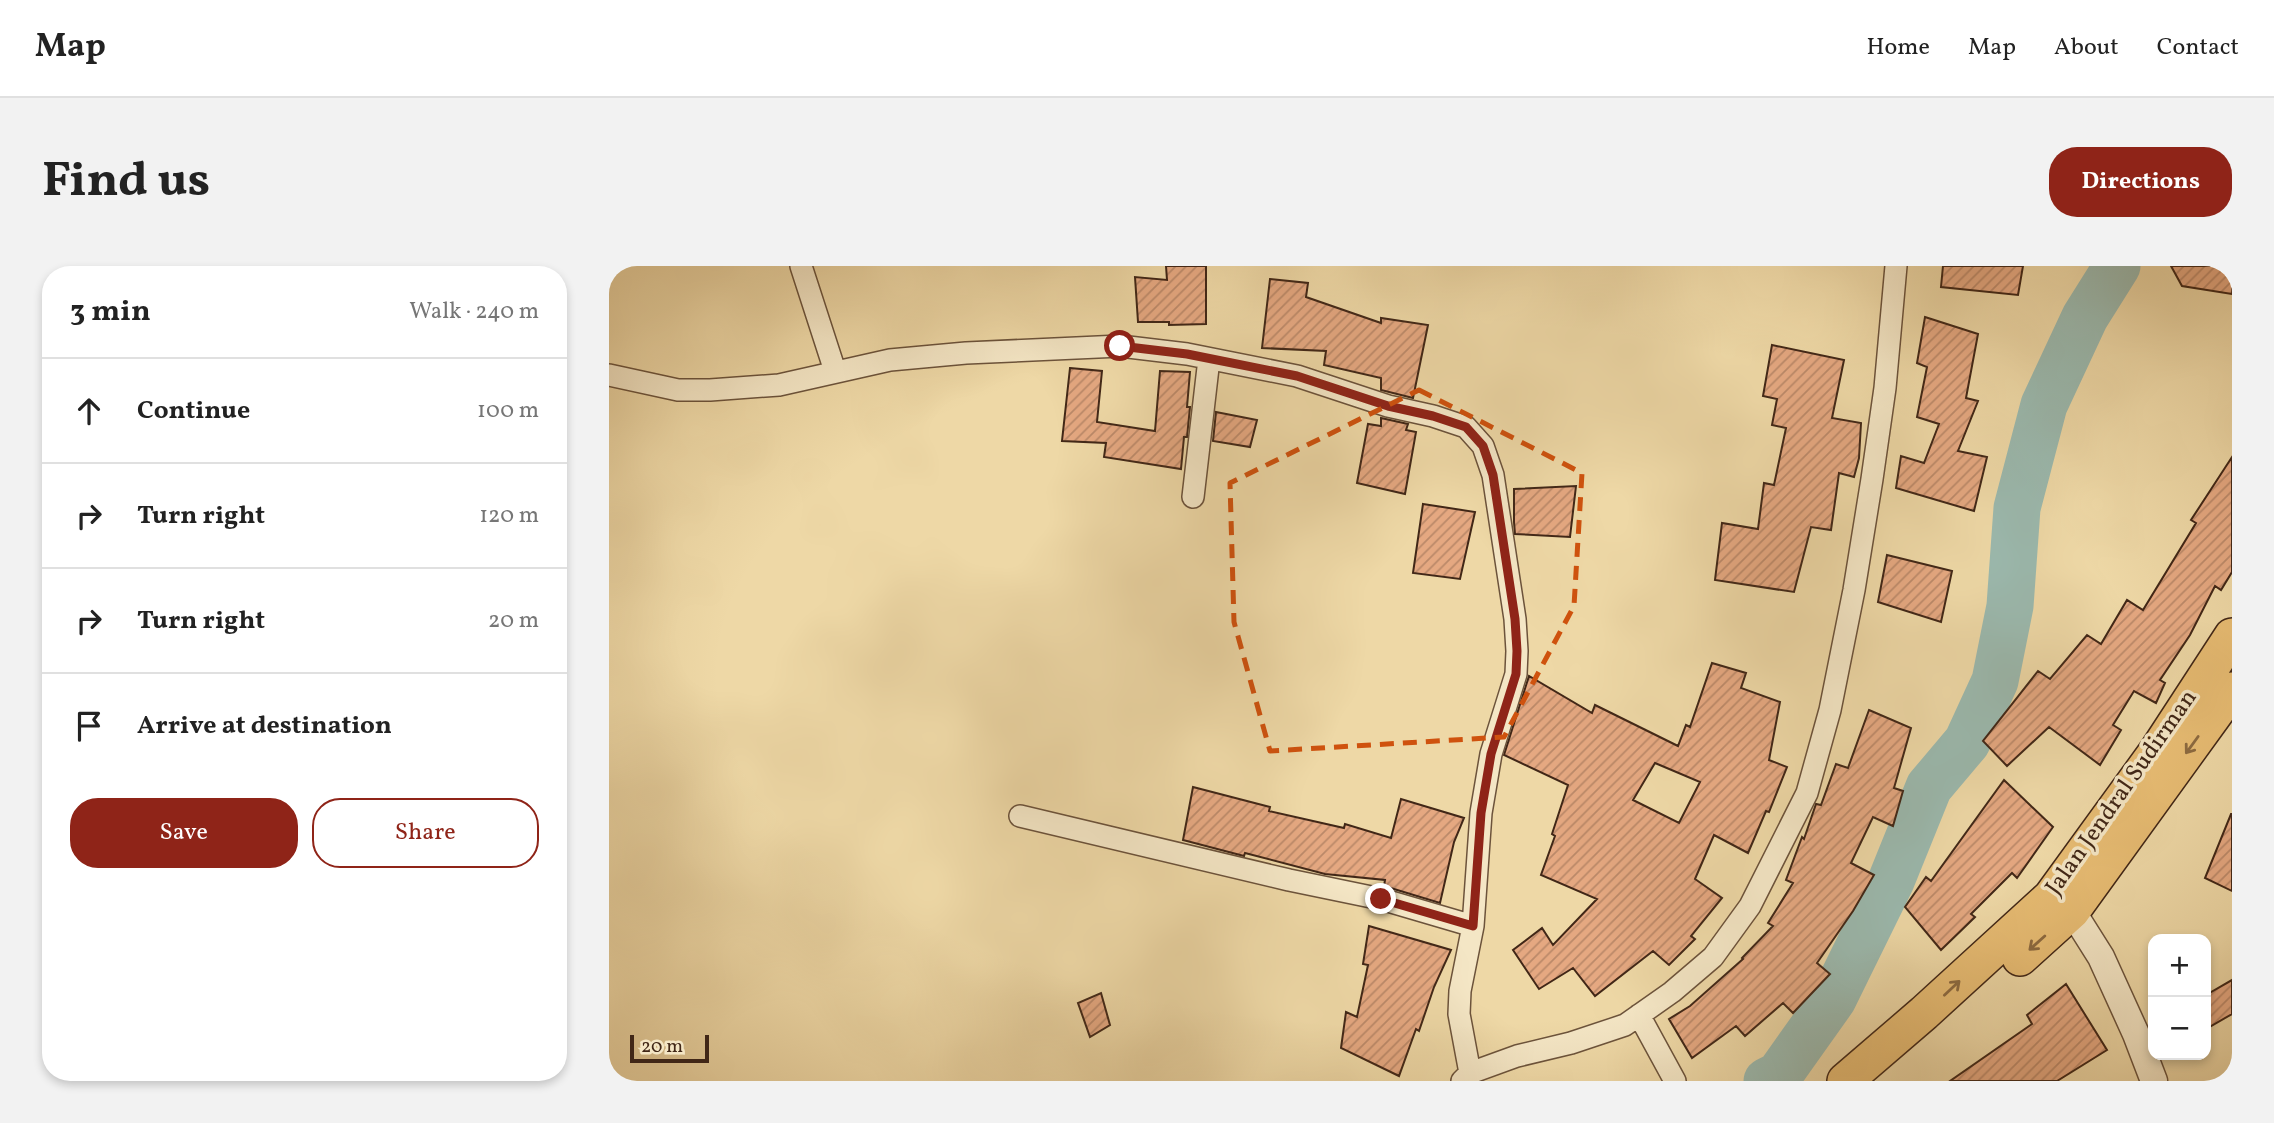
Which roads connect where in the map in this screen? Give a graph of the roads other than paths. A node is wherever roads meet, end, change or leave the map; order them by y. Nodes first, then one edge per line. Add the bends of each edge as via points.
1 (801, 266) edge
2 (1896, 266) edge
3 (1209, 359) junction
4 (835, 371) junction
5 (609, 375) edge
6 (1192, 497) dead end
7 (2232, 636) edge
8 (2232, 690) edge
9 (1020, 816) dead end
10 (2061, 904) junction
11 (1473, 926) junction
12 (1639, 1015) junction
13 (1466, 1077) edge
14 (1675, 1081) edge
15 (1845, 1081) edge
16 (1880, 1081) edge
17 (2154, 1081) edge

1 - 4 street
2 - 12 street via 1885,388 1854,590 1830,710 1807,793 1750,906 1713,957
3 - 4 street via 1120,346 966,353
3 - 6 street
3 - 11 street via 1297,376 1433,416 1466,427 1483,446 1493,475 1517,651 1516,674 1491,754 1481,813
4 - 5 street via 779,384 710,390 677,390
7 - 10 highway, Jalan Jendral Sudirman
8 -> 10 highway, Jalan Jendral Sudirman
9 - 11 street via 1381,899
15 -> 10 highway, Jalan Jendral Sudirman
10 -> 16 highway, Jalan Jendral Sudirman
10 - 17 street via 2101,957
11 - 13 street via 1460,991
12 - 13 street via 1625,1025 1517,1056
12 - 14 street

